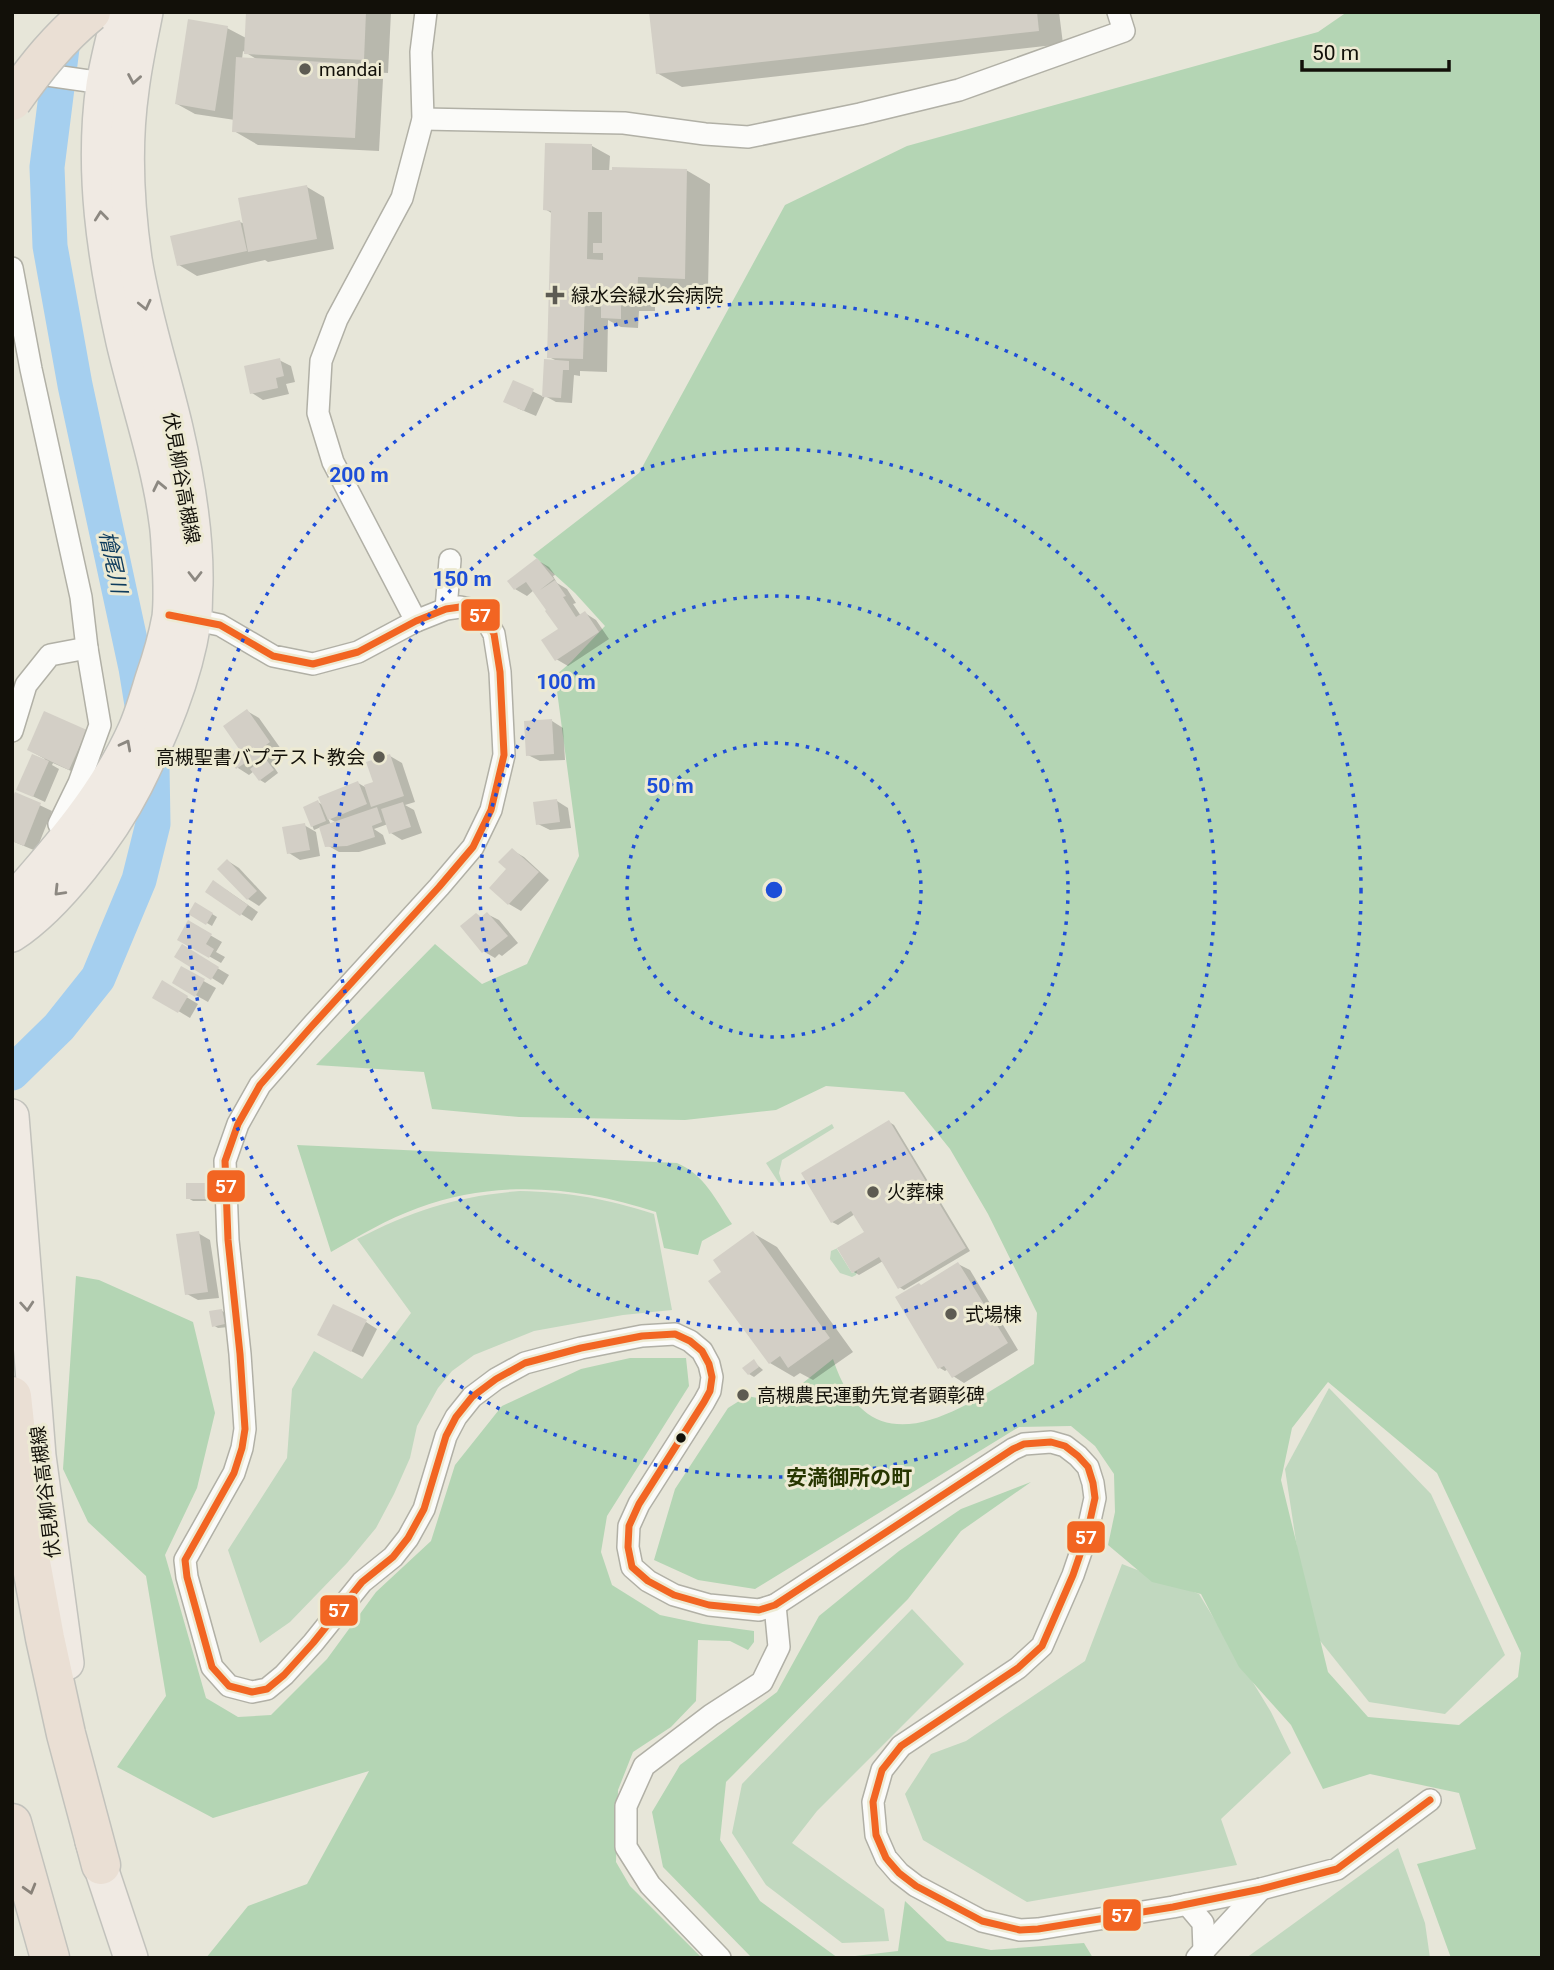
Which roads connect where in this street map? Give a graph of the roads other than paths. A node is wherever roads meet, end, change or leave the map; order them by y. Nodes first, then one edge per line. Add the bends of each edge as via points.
1 (91, 12) edge
2 (119, 12) edge
3 (146, 12) edge
4 (426, 12) edge
5 (1118, 12) edge
6 (97, 82) junction
7 (18, 86) edge
8 (12, 92) edge
9 (423, 118) junction
10 (12, 268) edge
11 (450, 560) dead end
12 (446, 609) junction
13 (182, 617) junction
14 (416, 621) junction
15 (87, 648) junction
16 (12, 731) edge
17 (66, 838) junction
18 (12, 901) edge
19 (12, 935) edge
20 (12, 1116) edge
21 (12, 1396) edge
22 (12, 1557) edge
23 (775, 1605) junction
24 (1430, 1800) dead end
25 (12, 1823) edge
26 (101, 1865) junction
27 (1261, 1889) junction
28 (1187, 1904) junction
29 (1200, 1954) edge
30 (50, 1958) edge
31 (131, 1958) edge
32 (720, 1958) edge

1 - 7 highway, bridge
2 - 6 main road, 伏見柳谷高槻線
3 -> 13 main road, 伏見柳谷高槻線 via 132,90 128,192 135,260 176,428 194,527 196,572
4 - 9 street via 421,52
5 - 9 street via 1124,31 959,90 748,137 624,122
6 - 7 street
13 -> 6 main road, 伏見柳谷高槻線 via 169,575 166,523 146,427 105,255 98,182
7 - 8 street via 15,77
9 - 14 street via 401,198 337,319 321,361 318,413 333,462
10 - 15 street via 81,597
11 - 12 street
12 - 14 street
12 - 23 street via 475,610 494,634 505,755 491,810 473,846 439,887 260,1085 225,1161 245,1429 234,1473 185,1560 212,1667 229,1686 252,1692 267,1689 284,1675 362,1582 408,1538 424,1509 456,1417 496,1378 525,1363 642,1336 675,1334 690,1341 702,1352 712,1377 704,1402 629,1526 632,1567 674,1595 709,1605 759,1610
13 - 14 street via 220,625 273,656 313,664 358,652
17 -> 13 main road, 伏見柳谷高槻線 via 92,804 135,729 162,651
13 -> 19 main road, 伏見柳谷高槻線 via 187,659 154,749 129,798 71,879
15 - 16 street via 50,655 26,684
15 - 17 street via 100,725 58,824
17 - 18 main road, 伏見柳谷高槻線
20 -> 26 main road, 伏見柳谷高槻線 via 39,1456
21 - 26 highway via 45,1638
22 - 26 main road, 伏見柳谷高槻線 via 47,1721
23 - 28 street via 1013,1449 1051,1442 1072,1451 1088,1467 1095,1498 1073,1575 1042,1646 1018,1668 901,1746 882,1770 873,1802 876,1835 886,1858 916,1886 982,1922 1001,1927 1038,1929
23 - 32 street via 779,1647 762,1682 644,1766 626,1806 626,1847 650,1885
24 - 27 street via 1337,1869
25 -> 30 highway
26 - 31 main road, 伏見柳谷高槻線
27 - 28 street
27 - 29 street
28 - 29 street via 1203,1923

